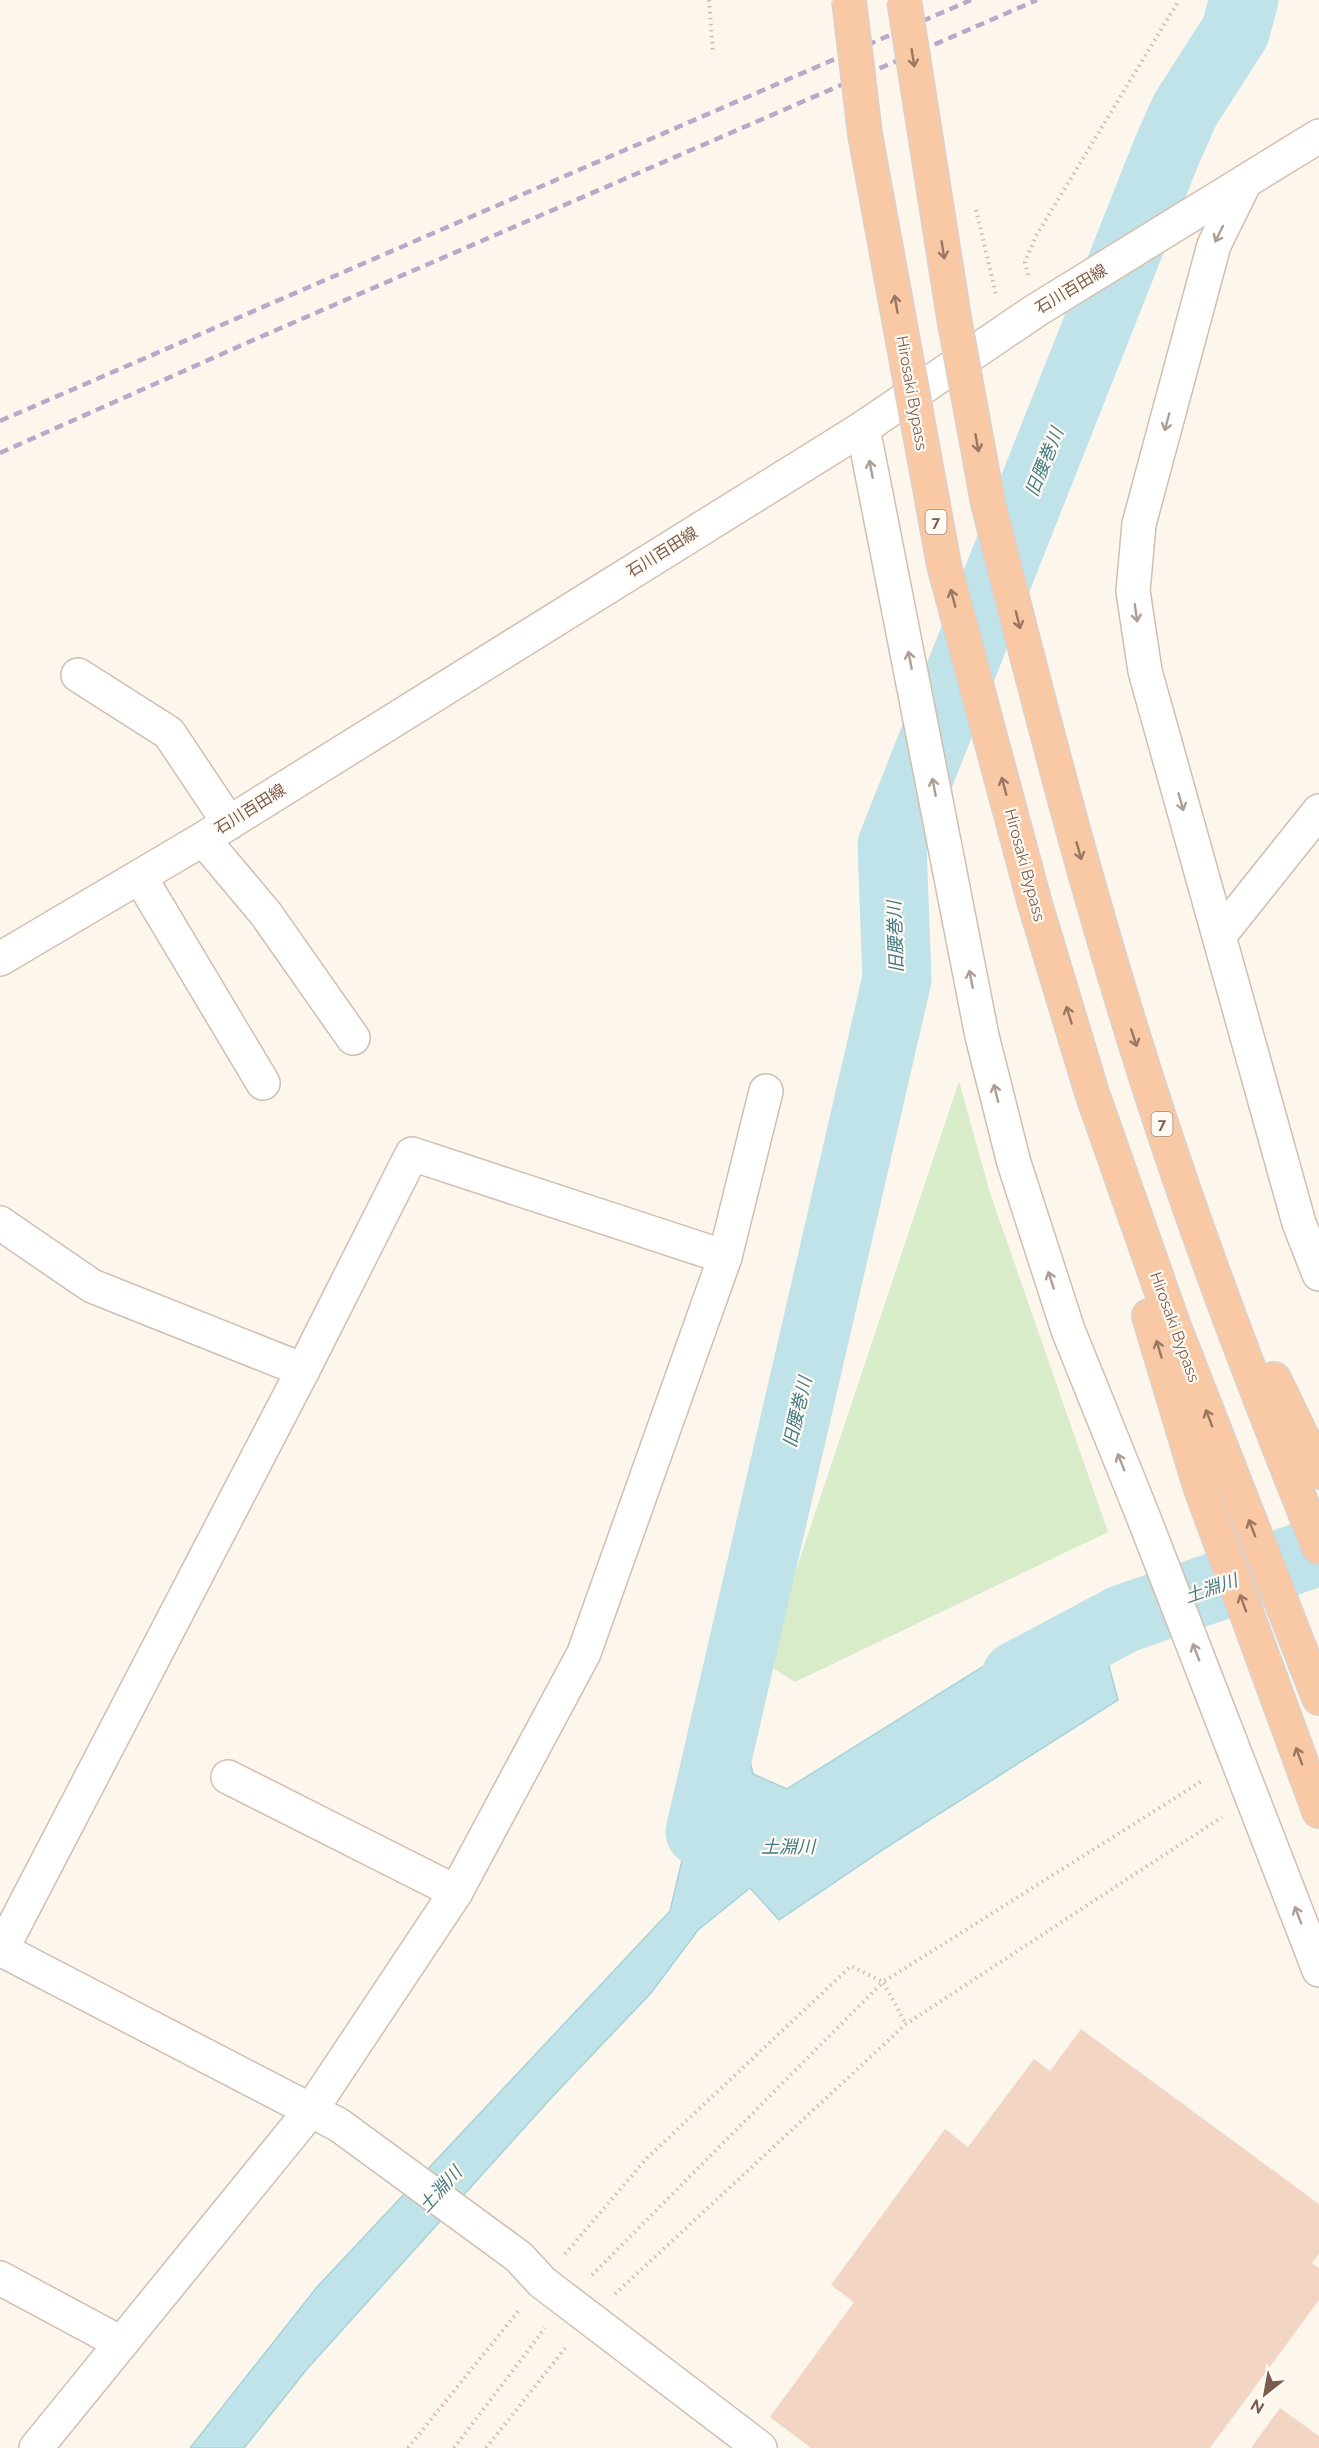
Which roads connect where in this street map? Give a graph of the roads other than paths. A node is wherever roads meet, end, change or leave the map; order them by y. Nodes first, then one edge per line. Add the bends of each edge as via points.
1 (849, 0) edge
2 (904, 0) edge
3 (1319, 136) edge
4 (1245, 182) junction
5 (863, 428) junction
6 (78, 675) dead end
7 (1319, 811) edge
8 (216, 831) junction
9 (140, 877) junction
10 (1220, 935) junction
11 (0, 959) edge
12 (353, 1038) dead end
13 (263, 1083) dead end
14 (766, 1091) dead end
15 (1092, 1093) junction
16 (0, 1223) edge
17 (725, 1257) junction
18 (1319, 1274) edge
19 (303, 1370) junction
20 (1291, 1443) junction
21 (1319, 1472) edge
22 (1319, 1547) edge
23 (1319, 1698) edge
24 (228, 1777) dead end
25 (1319, 1811) edge
26 (456, 1892) junction
27 (1, 1949) edge
28 (1319, 1970) edge
29 (311, 2110) junction
30 (0, 2277) edge
31 (121, 2343) junction
32 (36, 2448) edge
33 (760, 2448) edge

15 -> 1 highway, Hirosaki Bypass / 7, bridge via 1035,904 944,565 865,134
2 -> 20 highway, 7, bridge via 954,318 988,502 1062,795 1117,984 1187,1199
3 - 4 street, 石川百田線
4 - 5 street, 石川百田線 via 1044,305
4 -> 10 street via 1214,245 1139,524 1133,591 1145,671
5 - 8 street, 石川百田線
28 -> 5 street via 1068,1330 1014,1163 982,1036
6 - 8 street via 169,733
7 - 10 street
8 - 9 street, 石川百田線
8 - 12 street via 266,914
9 - 11 street, 石川百田線
9 - 13 street
10 - 18 street via 1299,1223
14 - 17 street
23 -> 15 highway, Hirosaki Bypass / 7 via 1173,1324
25 -> 15 highway via 1200,1486 1134,1268
16 - 19 street via 92,1286
17 - 19 street via 412,1154
17 - 26 street via 584,1653
19 - 27 street
20 - 21 highway
20 - 22 highway
24 - 26 street
26 - 29 street
27 - 29 street
29 - 31 street
29 - 33 street via 339,2125 519,2257 565,2300
30 - 31 street
31 - 32 street

